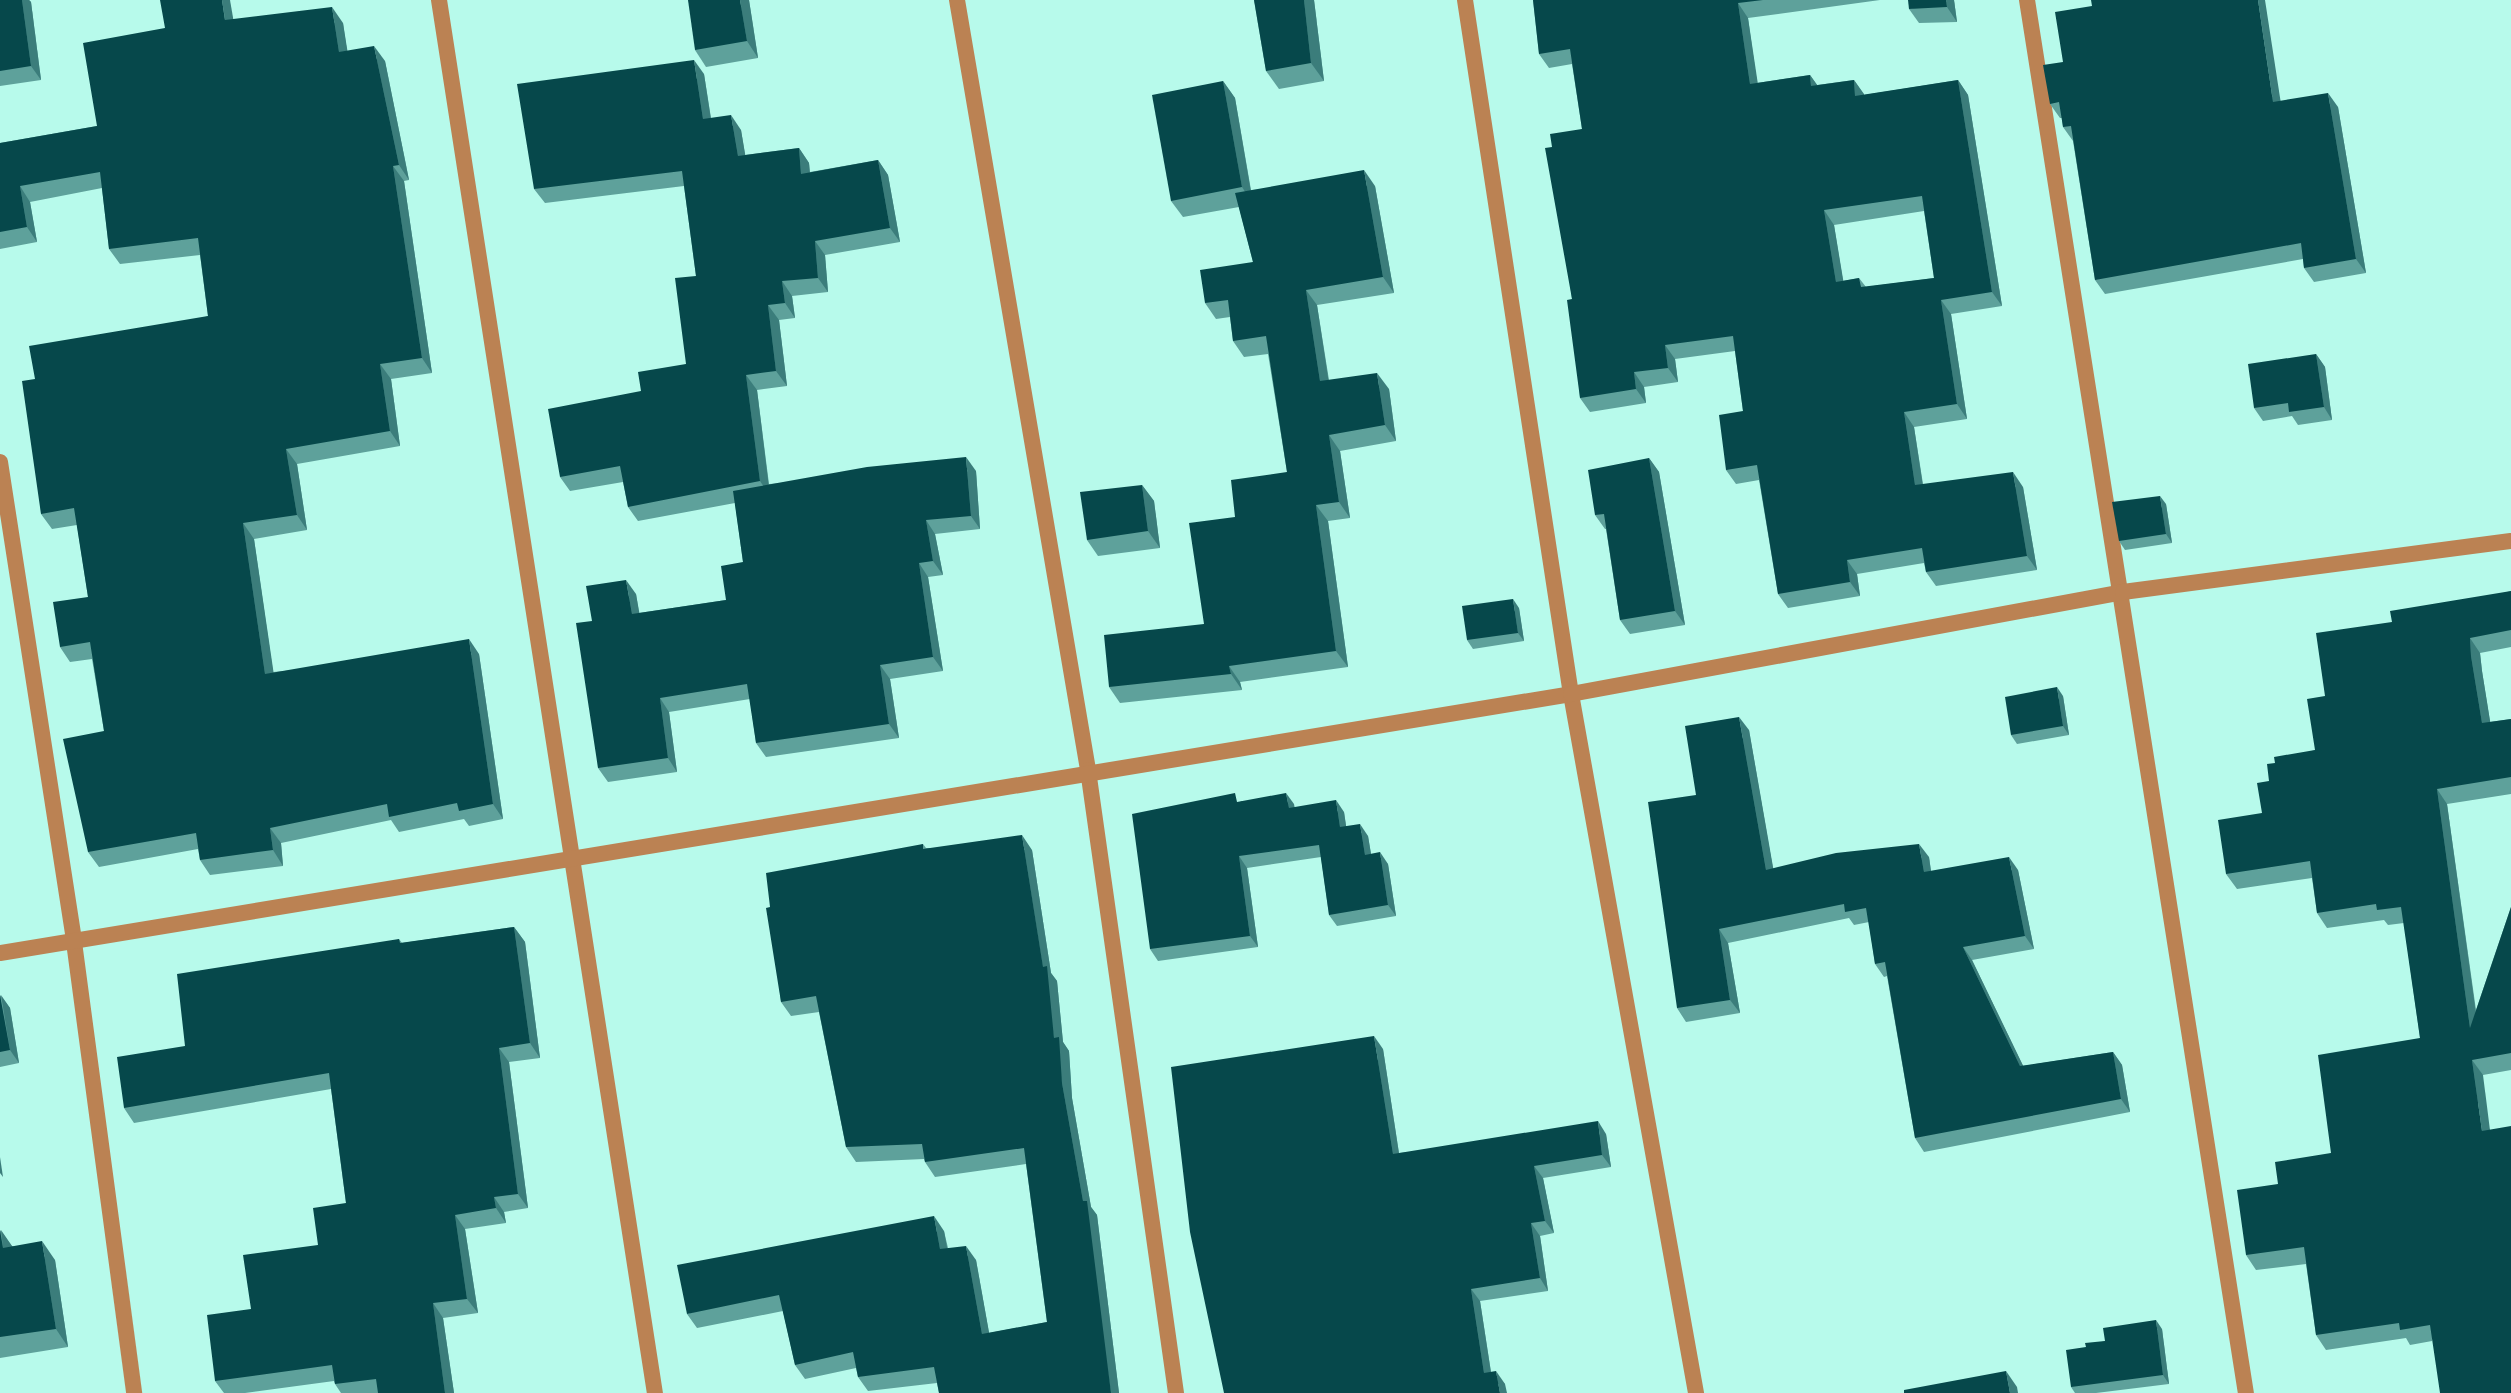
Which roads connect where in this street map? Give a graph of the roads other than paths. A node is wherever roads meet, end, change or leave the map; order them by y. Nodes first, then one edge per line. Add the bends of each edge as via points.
1 (439, 0) edge
2 (957, 0) edge
3 (1465, 0) edge
4 (2027, 0) edge
5 (0, 462) edge
6 (2511, 541) edge
7 (2123, 592) junction
8 (1571, 694) junction
9 (1088, 770) junction
10 (572, 858) junction
11 (74, 942) junction
12 (0, 953) edge
13 (134, 1393) edge
14 (655, 1393) edge
15 (1176, 1393) edge
16 (1696, 1393) edge
17 (2246, 1393) edge

1 - 10 street
2 - 9 street
3 - 8 street
4 - 7 street
5 - 11 street
6 - 7 street
7 - 8 street
7 - 17 street
8 - 9 street
8 - 16 street
9 - 10 street
9 - 15 street
10 - 11 street
10 - 14 street
11 - 12 street
11 - 13 street

